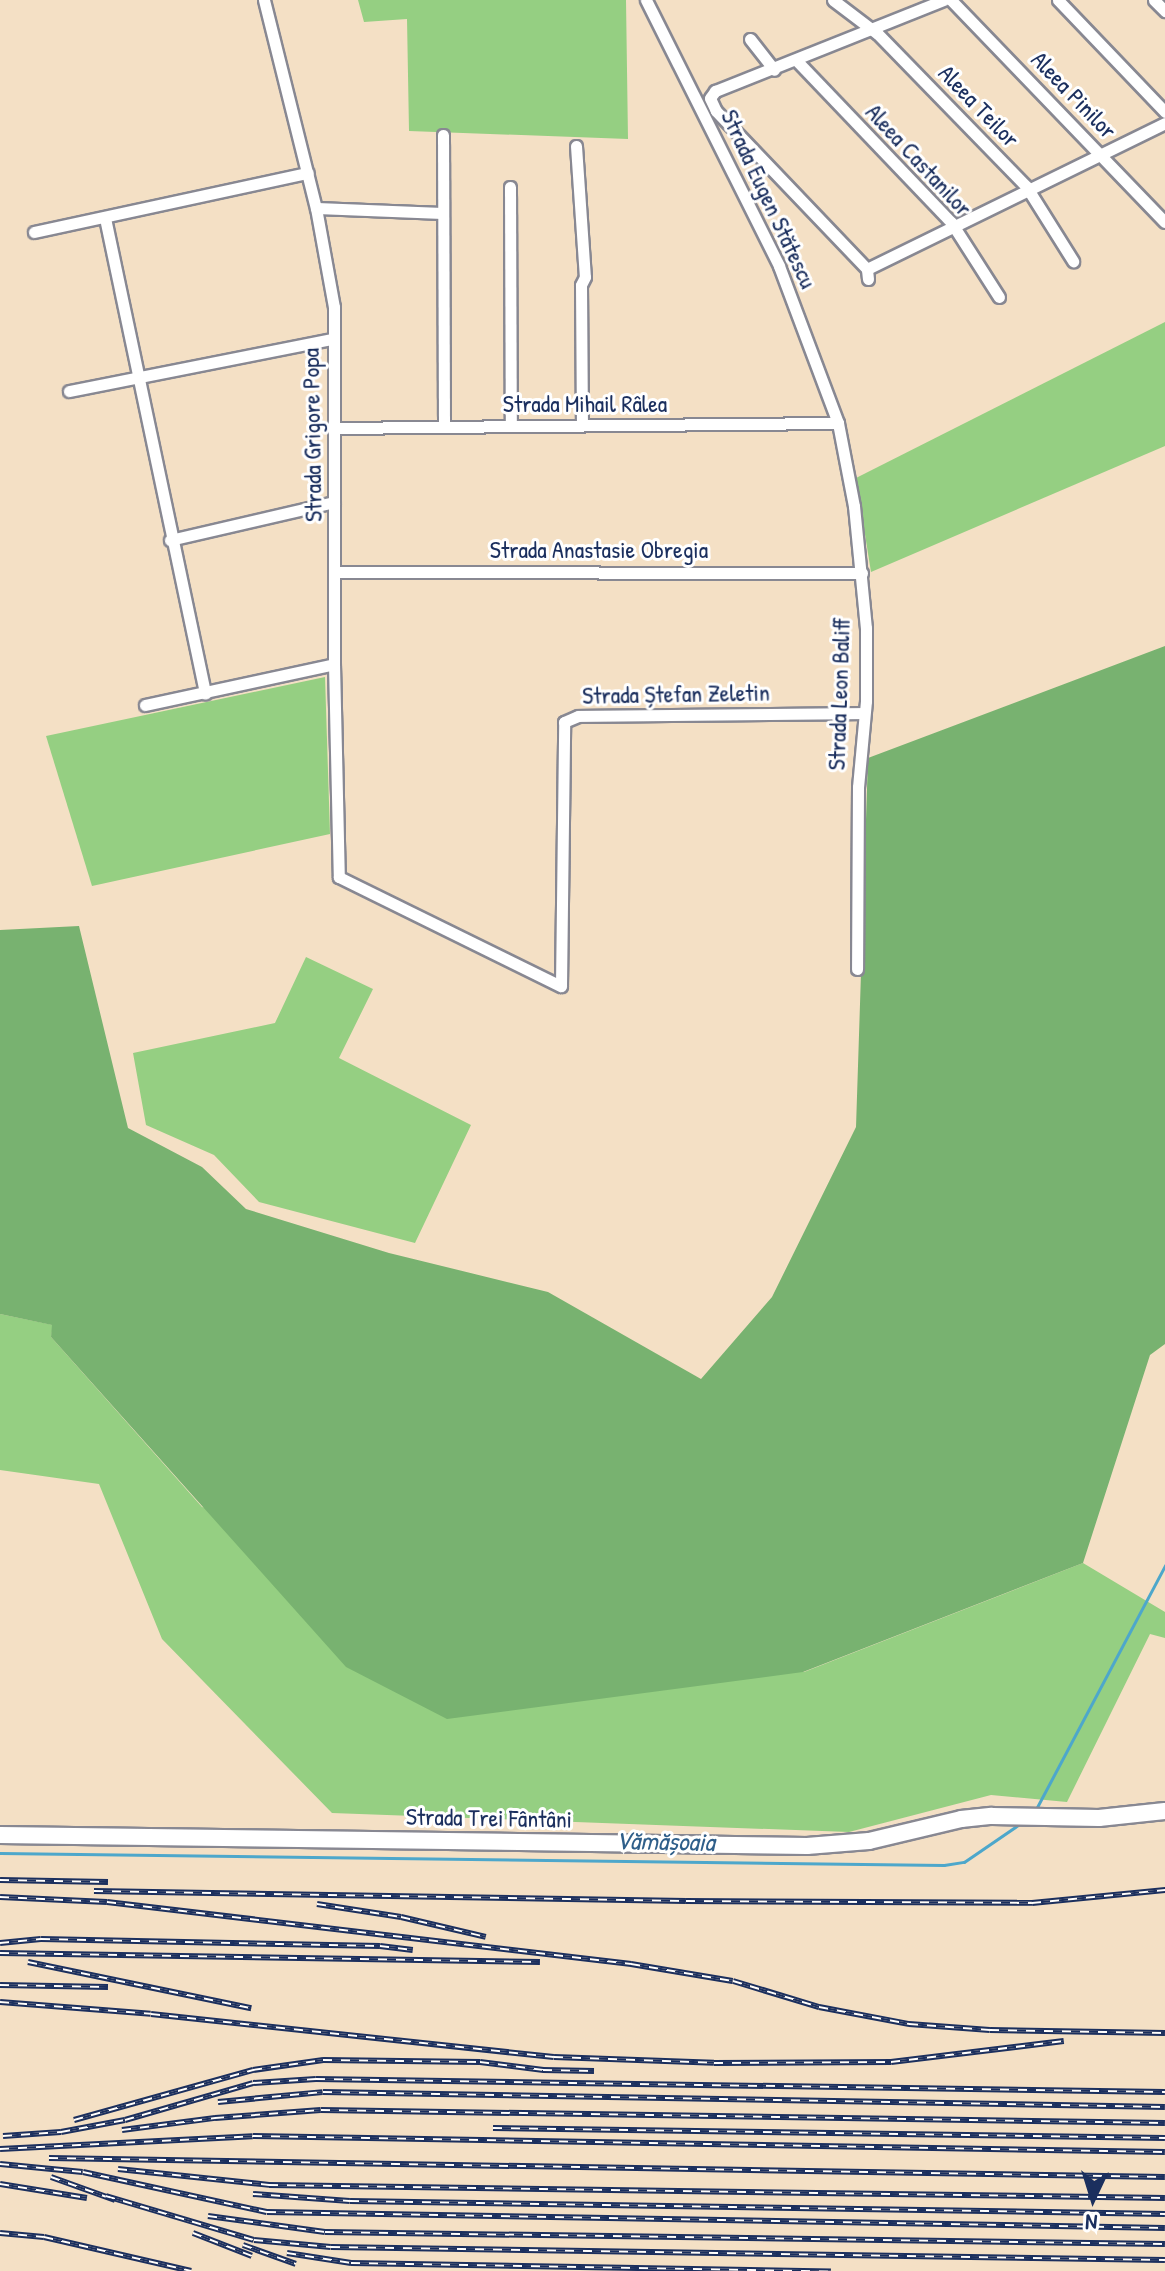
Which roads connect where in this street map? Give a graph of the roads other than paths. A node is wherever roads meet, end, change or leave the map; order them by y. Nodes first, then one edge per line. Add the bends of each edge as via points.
1 (264, 0) edge
2 (646, 0) edge
3 (833, 0) edge
4 (944, 0) edge
5 (951, 0) edge
6 (1058, 0) edge
7 (1154, 0) edge
8 (1165, 11) edge
9 (871, 31) junction
10 (750, 39) dead end
11 (797, 61) junction
12 (774, 70) junction
13 (1165, 112) edge
14 (1165, 123) edge
15 (443, 135) dead end
16 (576, 146) dead end
17 (1101, 155) junction
18 (308, 173) junction
19 (510, 187) dead end
20 (1029, 190) junction
21 (316, 208) junction
22 (443, 213) junction
23 (105, 218) junction
24 (1165, 222) edge
25 (954, 226) junction
26 (34, 232) dead end
27 (1073, 261) dead end
28 (999, 297) dead end
29 (332, 339) junction
30 (136, 377) junction
31 (69, 391) dead end
32 (838, 423) junction
33 (582, 425) junction
34 (511, 426) junction
35 (444, 427) junction
36 (333, 428) junction
37 (334, 502) junction
38 (170, 540) junction
39 (336, 572) junction
40 (862, 573) junction
41 (334, 664) junction
42 (205, 694) junction
43 (145, 705) dead end
44 (863, 713) junction
45 (857, 969) dead end
46 (561, 986) joint
47 (1165, 1811) edge
48 (0, 1835) edge

1 - 18 street, Strada Grigore Popa
2 - 32 street, Strada Eugen Stătescu via 779,266
3 - 9 street, Aleea Teilor
4 - 9 street
5 - 17 street, Aleea Pinilor
6 - 13 street
7 - 8 street
9 - 11 street
9 - 20 street, Aleea Teilor
10 - 12 street
11 - 12 street
11 - 25 street, Aleea Castanilor
12 - 25 street via 715,91 710,98 716,111 867,274
14 - 17 street
15 - 22 street
16 - 33 street via 585,277
17 - 20 street
17 - 24 street, Aleea Pinilor
18 - 21 street, Strada Grigore Popa
18 - 23 street
19 - 34 street
20 - 25 street
20 - 27 street, Aleea Teilor
21 - 22 street
21 - 29 street, Strada Grigore Popa via 332,282
22 - 35 street
23 - 26 street
23 - 30 street
25 - 28 street, Aleea Castanilor
29 - 30 street
29 - 36 street, Strada Grigore Popa
30 - 31 street
30 - 38 street
32 - 33 street, Strada Mihail Râlea
32 - 40 street, Strada Leon Baliff
33 - 34 street, Strada Mihail Râlea
34 - 35 street, Strada Mihail Râlea
35 - 36 street, Strada Mihail Râlea
36 - 37 street, Strada Grigore Popa
37 - 38 street
37 - 39 street, Strada Grigore Popa
38 - 42 street
39 - 40 street, Strada Anastasie Obregia
39 - 41 street, Strada Grigore Popa
40 - 44 street, Strada Leon Baliff via 867,669
41 - 42 street
41 - 46 street, Strada Grigore Popa via 339,877
42 - 43 street
44 - 45 street, Strada Leon Baliff
44 - 46 street, Strada Ștefan Zeletin via 578,716 564,722
47 - 48 main road, Strada Trei Fântâni via 1099,1818 961,1819 869,1841 807,1846

